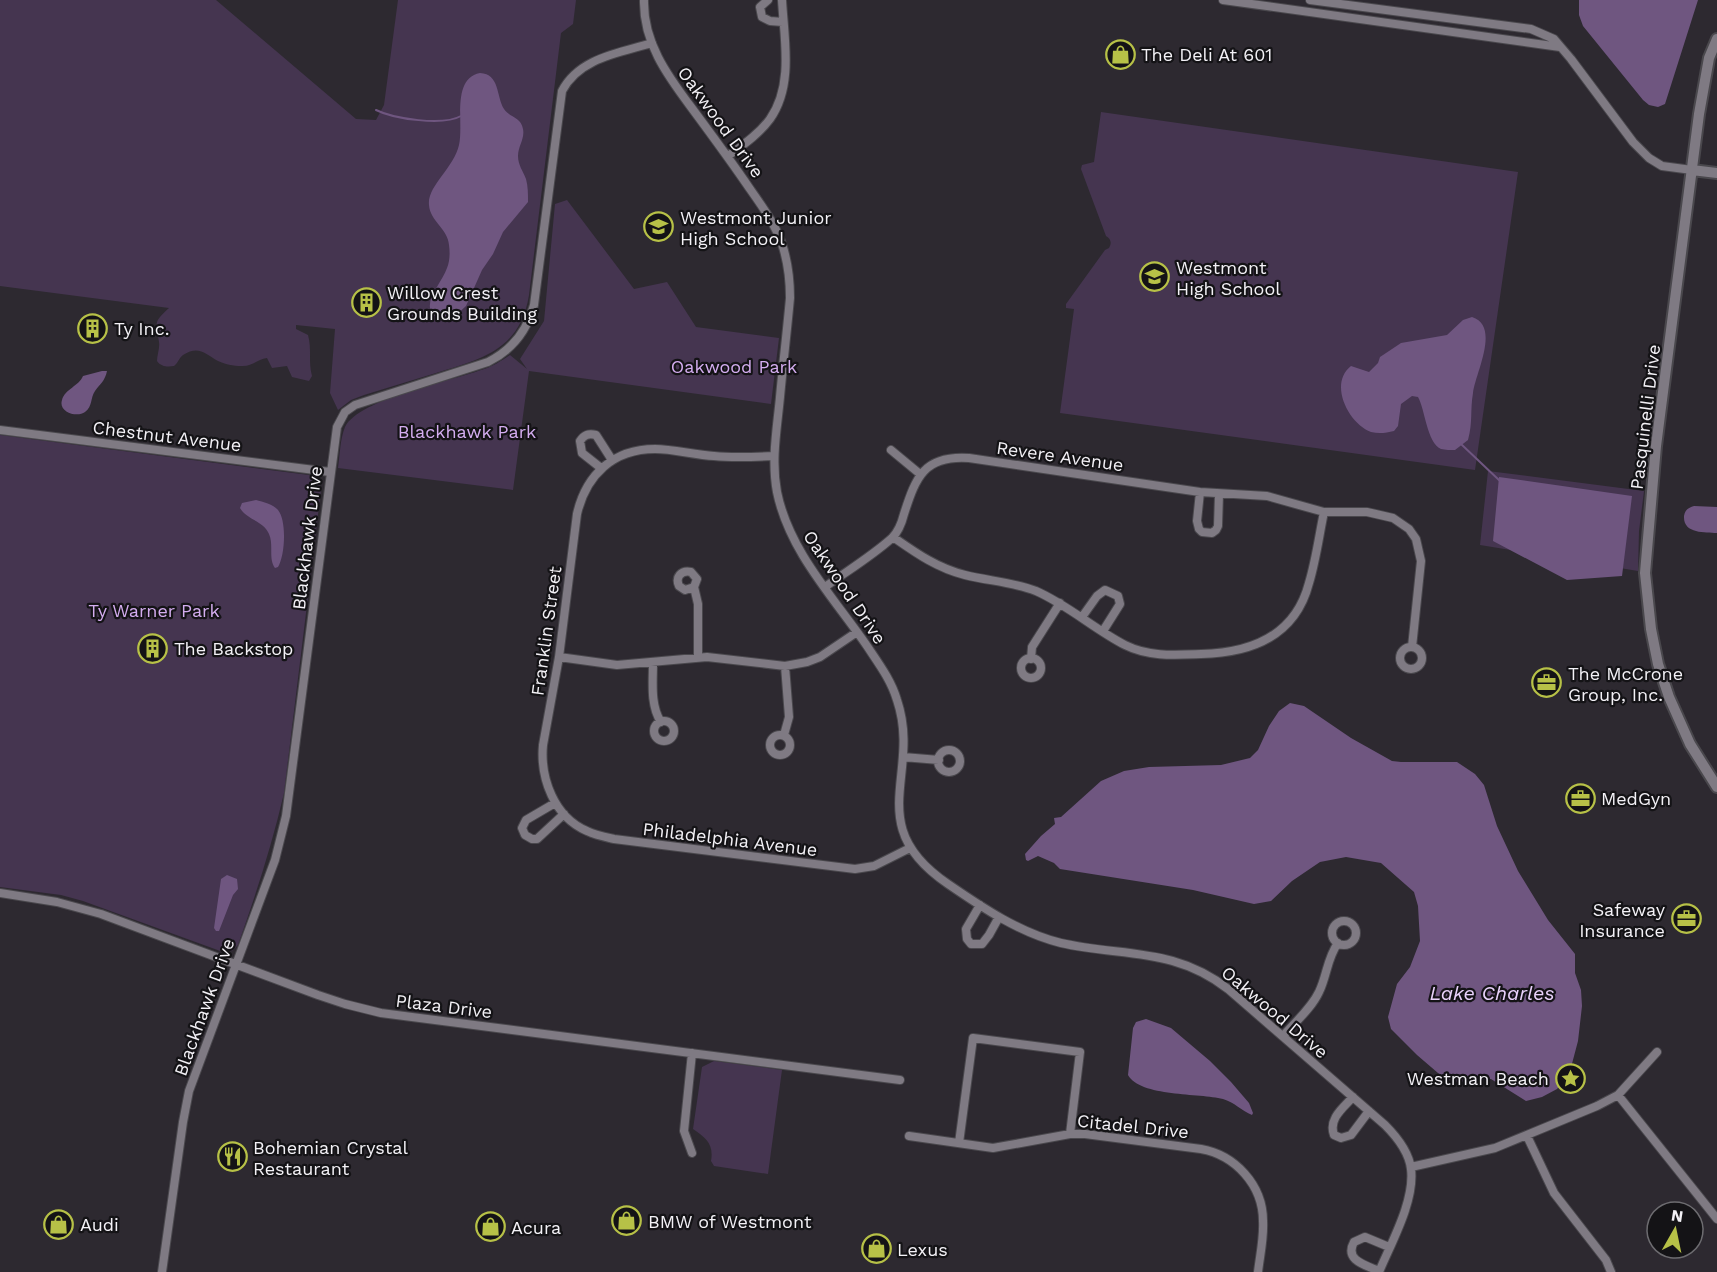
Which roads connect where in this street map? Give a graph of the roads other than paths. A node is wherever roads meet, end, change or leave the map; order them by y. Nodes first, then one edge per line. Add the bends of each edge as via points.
1 (644, 0) edge
2 (768, 0) edge
3 (782, 0) edge
4 (1223, 0) edge
5 (1310, 0) edge
6 (783, 22) junction
7 (1717, 39) edge
8 (652, 43) junction
9 (1560, 47) junction
10 (728, 156) junction
11 (1692, 170) junction
12 (1717, 173) edge
13 (0, 430) edge
14 (891, 450) dead end
15 (774, 456) junction
16 (612, 460) junction
17 (601, 468) junction
18 (330, 472) junction
19 (920, 474) junction
20 (1200, 492) junction
21 (1219, 494) junction
22 (1324, 512) junction
23 (893, 537) junction
24 (694, 587) dead end
25 (825, 587) junction
26 (1060, 603) junction
27 (1082, 617) junction
28 (1103, 631) junction
29 (857, 632) junction
30 (1412, 646) dead end
31 (559, 657) junction
32 (698, 657) junction
33 (1031, 659) dead end
34 (653, 663) junction
35 (785, 666) junction
36 (661, 722) dead end
37 (784, 735) dead end
38 (903, 757) junction
39 (939, 760) dead end
40 (1717, 787) edge
41 (555, 803) junction
42 (564, 814) junction
43 (910, 848) junction
44 (0, 893) edge
45 (980, 905) junction
46 (999, 917) junction
47 (1338, 943) dead end
48 (236, 964) junction
49 (1283, 1036) junction
50 (1657, 1052) dead end
51 (692, 1053) junction
52 (900, 1080) dead end
53 (1618, 1095) junction
54 (1353, 1097) junction
55 (1369, 1111) junction
56 (1070, 1134) junction
57 (909, 1136) dead end
58 (1527, 1136) junction
59 (959, 1143) junction
60 (692, 1153) dead end
61 (1411, 1167) junction
62 (1717, 1219) edge
63 (1389, 1247) junction
64 (162, 1272) edge
65 (1258, 1272) edge
66 (1379, 1272) edge
67 (1611, 1272) edge

1 - 8 street, Oakwood Drive
2 - 6 street via 760,7 762,17
3 - 6 street
4 - 9 street
5 - 9 street via 1531,29 1554,39
6 - 10 street via 785,82 778,107 762,128
7 - 11 street, Pasquinelli Drive via 1702,93
8 - 10 street, Oakwood Drive via 676,87
8 - 18 street, Blackhawk Drive via 586,64 562,91 534,305 515,343 488,362 349,408 337,427
9 - 11 street via 1639,150 1662,166
10 - 15 street, Oakwood Drive via 776,230 789,273 790,298
11 - 12 street
11 - 40 street, Pasquinelli Drive via 1656,446 1645,573 1652,638 1668,697 1690,744
13 - 18 street, Chestnut Avenue
14 - 19 street
15 - 16 street, Franklin Street via 728,458 654,449
15 - 25 street, Oakwood Drive via 777,490 787,525 796,546
16 - 17 street, Franklin Street
16 - 17 street via 596,435 586,434 580,441 582,453
17 - 31 street, Franklin Street via 582,496 577,514
18 - 48 street, Blackhawk Drive via 286,816 275,860
19 - 20 street, Revere Avenue via 943,460 969,458
19 - 23 street
20 - 21 street, Revere Avenue
20 - 21 street via 1198,526 1207,533 1218,526
21 - 22 street, Revere Avenue via 1267,496
22 - 28 street via 1307,591 1290,620 1269,638 1230,653 1158,655 1125,645
22 - 30 street, Revere Avenue via 1377,513 1393,518 1416,539 1421,561
23 - 25 street
23 - 26 street via 940,567 1015,584
24 - 32 street via 698,604
25 - 29 street, Oakwood Drive
26 - 27 street
26 - 33 street via 1032,647
27 - 28 street
27 - 28 street via 1105,590 1118,596 1120,604
29 - 35 street via 820,657
29 - 38 street, Oakwood Drive via 895,694 902,717
31 - 34 street via 617,665
31 - 41 street, Franklin Street via 542,756 544,778
32 - 34 street
32 - 35 street
34 - 36 street via 654,702
35 - 37 street via 789,717
38 - 39 street
38 - 43 street, Oakwood Drive via 899,809
41 - 42 street, Philadelphia Avenue
41 - 42 street via 526,820 522,828 525,835 537,839
42 - 43 street, Philadelphia Avenue via 586,831 614,839 845,869 874,866
43 - 45 street, Oakwood Drive via 934,874
44 - 48 street, Plaza Drive via 79,907
45 - 46 street, Oakwood Drive
45 - 46 street via 966,929 971,944 982,944
46 - 49 street, Oakwood Drive via 1061,943 1157,956 1186,964 1219,981
47 - 49 street via 1313,1002
48 - 51 street, Plaza Drive via 336,1001 381,1013
48 - 64 street, Blackhawk Drive via 185,1109
49 - 54 street, Oakwood Drive
50 - 53 street
51 - 52 street, Plaza Drive
51 - 60 street via 684,1131
53 - 58 street
53 - 62 street
54 - 55 street, Oakwood Drive
54 - 55 street via 1334,1119 1334,1135 1351,1135
55 - 61 street, Oakwood Drive via 1397,1137
56 - 59 street, Citadel Drive via 993,1148
56 - 59 street via 1080,1052 973,1038
56 - 65 street, Citadel Drive via 1201,1149 1218,1152 1233,1162 1252,1183 1264,1218
57 - 59 street, Citadel Drive
58 - 61 street via 1484,1152
58 - 67 street via 1554,1193
61 - 63 street via 1407,1203
63 - 66 street
63 - 66 street via 1365,1237 1351,1247 1354,1260

